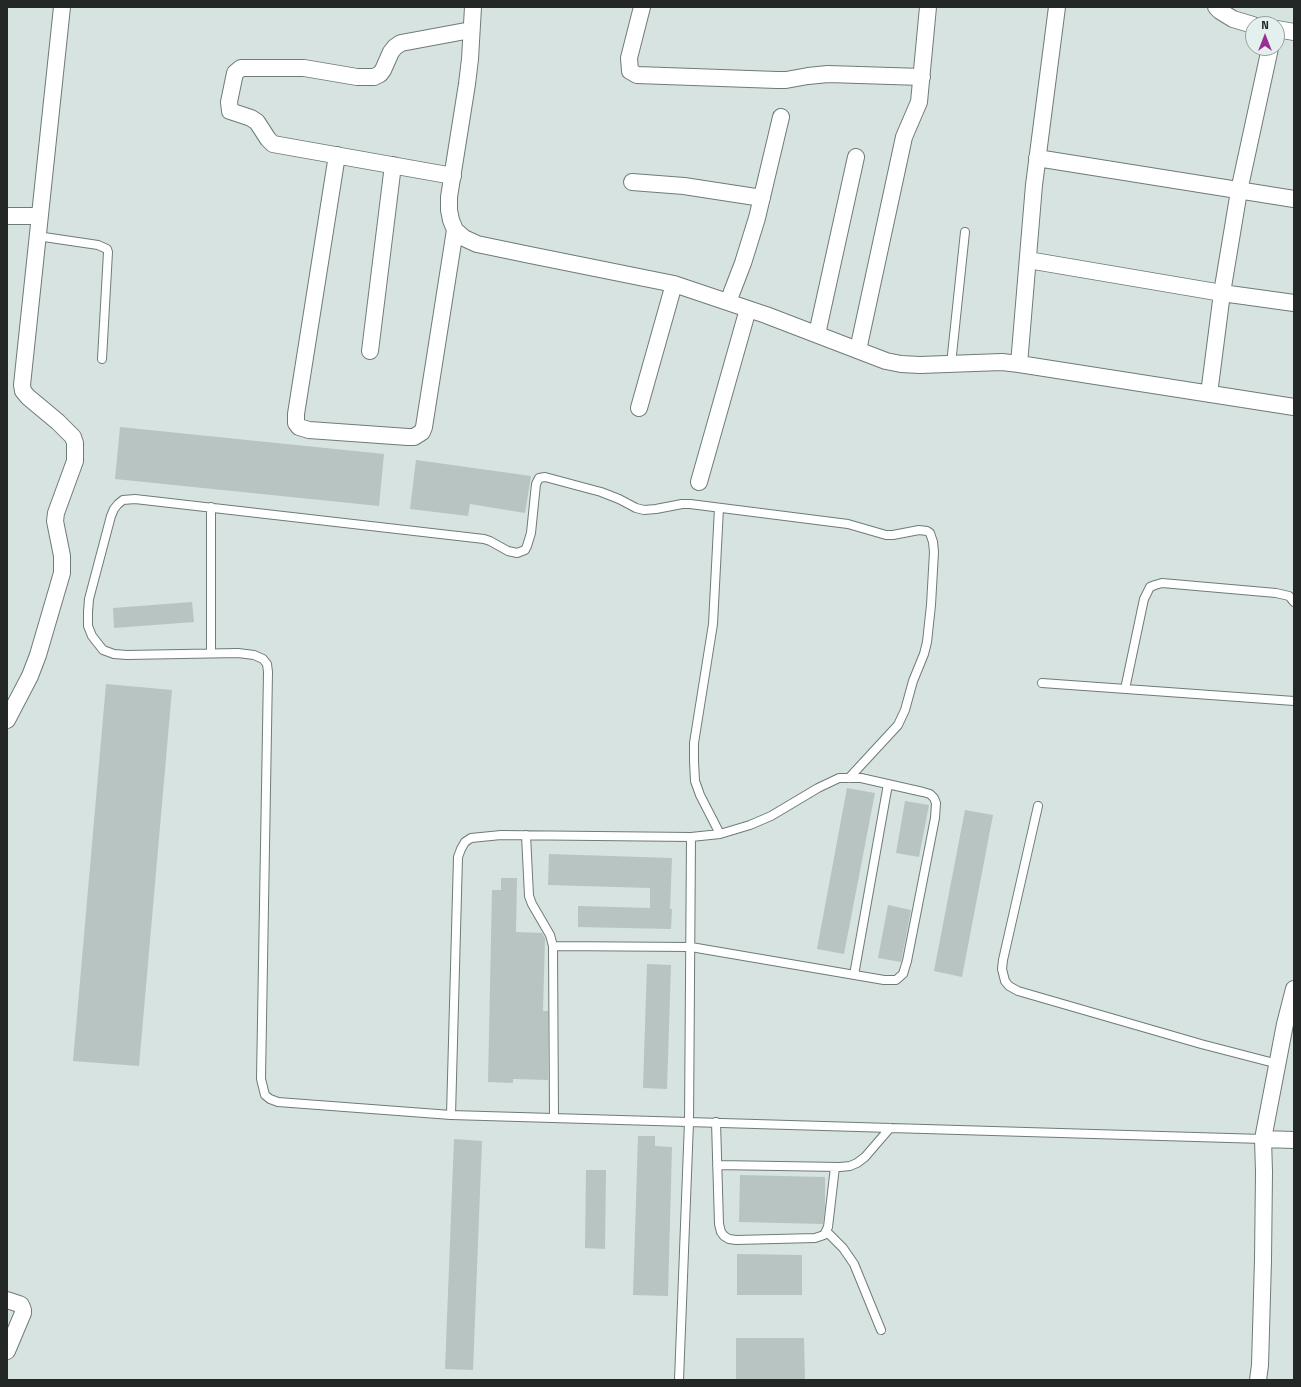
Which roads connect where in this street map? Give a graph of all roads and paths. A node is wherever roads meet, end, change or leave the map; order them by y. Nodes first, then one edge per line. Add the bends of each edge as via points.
1 (62, 7) edge
2 (473, 7) edge
3 (642, 7) edge
4 (928, 7) edge
5 (1057, 7) edge
6 (1216, 7) edge
7 (1245, 22) edge
8 (472, 30) junction
9 (1268, 56) edge
10 (922, 77) junction
11 (781, 117) dead end
12 (337, 155) junction
13 (856, 157) dead end
14 (1037, 158) junction
15 (393, 165) junction
16 (453, 176) junction
17 (632, 182) dead end
18 (1238, 191) junction
19 (762, 198) junction
20 (1294, 199) edge
21 (7, 216) edge
22 (39, 216) junction
23 (455, 230) junction
24 (965, 232) dead end
25 (37, 236) junction
26 (1028, 260) junction
27 (674, 284) junction
28 (1222, 293) junction
29 (728, 302) junction
30 (1294, 303) edge
31 (748, 309) junction
32 (817, 334) junction
33 (858, 350) junction
34 (370, 351) dead end
35 (102, 359) dead end
36 (951, 364) junction
37 (1019, 364) junction
38 (1209, 394) junction
39 (1294, 407) edge
40 (639, 408) dead end
41 (699, 482) dead end
42 (211, 507) junction
43 (719, 508) junction
44 (1294, 602) edge
45 (211, 653) junction
46 (1042, 683) dead end
47 (1125, 689) junction
48 (1294, 701) edge
49 (7, 720) edge
50 (849, 778) junction
51 (888, 784) junction
52 (1038, 806) dead end
53 (720, 834) junction
54 (526, 835) junction
55 (691, 837) junction
56 (553, 946) junction
57 (690, 947) junction
58 (854, 975) junction
59 (1294, 989) edge
60 (1278, 1064) junction
61 (451, 1115) junction
62 (554, 1118) junction
63 (689, 1122) junction
64 (716, 1122) junction
65 (890, 1128) junction
66 (1263, 1139) junction
67 (1294, 1140) edge
68 (717, 1165) junction
69 (835, 1167) junction
70 (827, 1232) junction
71 (7, 1300) edge
72 (881, 1330) dead end
73 (7, 1351) edge
74 (679, 1380) edge
75 (1258, 1380) edge

1 - 22 street
2 - 8 street
3 - 10 street via 629,58 630,71 637,75 777,80 828,74
4 - 10 street
5 - 14 street
6 - 7 street via 1234,19
8 - 12 street via 401,43 391,52 380,74 374,77 357,77 304,68 246,67 238,70 228,102 230,111 254,120 273,144
8 - 16 street via 468,84
9 - 18 street
10 - 33 street via 919,102 904,137
11 - 19 street
12 - 15 street
12 - 23 street via 296,414 298,427 408,437 422,432
13 - 32 street
14 - 18 street
14 - 26 street
15 - 16 street
15 - 34 street
16 - 23 street via 449,210
17 - 19 street via 684,186
18 - 20 street
18 - 28 street
19 - 29 street via 743,263
21 - 22 street
22 - 25 street
23 - 27 street via 477,244
24 - 36 lane
25 - 35 lane via 98,245 107,249
25 - 49 street via 23,391 73,437 76,461 56,513 62,573 38,655
26 - 28 street
26 - 37 street
27 - 29 street
27 - 40 street
28 - 30 street
28 - 38 street
29 - 31 street
31 - 32 street
31 - 41 street
32 - 33 street
33 - 36 street via 901,364
36 - 37 street
37 - 38 street
38 - 39 street
42 - 43 lane via 484,539 513,552 521,552 527,546 531,533 536,484 542,477 601,492 644,510 682,504
42 - 45 lane
42 - 45 lane via 135,498 123,500 118,504 111,516 89,599 88,612 88,626 92,636 103,650 114,654
43 - 50 lane via 848,524 886,535 919,530 930,533 934,542 934,552 931,605 924,654 898,725
43 - 53 lane via 713,624 694,743 694,762 695,781 700,796
44 - 47 lane via 1289,596 1276,593 1162,583 1150,587 1144,599
45 - 61 lane via 254,655 263,659 268,672 261,1079 265,1095 278,1102
46 - 47 lane
47 - 48 lane
50 - 51 lane
50 - 53 lane via 830,781 772,816
51 - 58 lane
51 - 58 lane via 930,794 936,803 935,818 903,974 896,980
52 - 60 lane via 1003,960 1002,969 1009,986 1018,991
53 - 55 lane
54 - 55 lane
54 - 56 lane via 529,896 550,935
54 - 61 lane via 471,838 465,842 458,857
55 - 57 lane
56 - 57 lane
56 - 62 lane
57 - 58 lane
57 - 63 lane
59 - 60 street
60 - 66 street
61 - 62 lane
62 - 63 lane
63 - 64 lane
63 - 74 lane
64 - 65 lane
64 - 68 lane
65 - 66 lane
65 - 69 lane via 857,1163
66 - 67 street
66 - 75 street via 1263,1252
68 - 69 lane
68 - 70 lane via 719,1224 724,1236 736,1240 815,1238
69 - 70 lane
70 - 72 lane via 854,1264
71 - 73 street via 19,1304 23,1310

